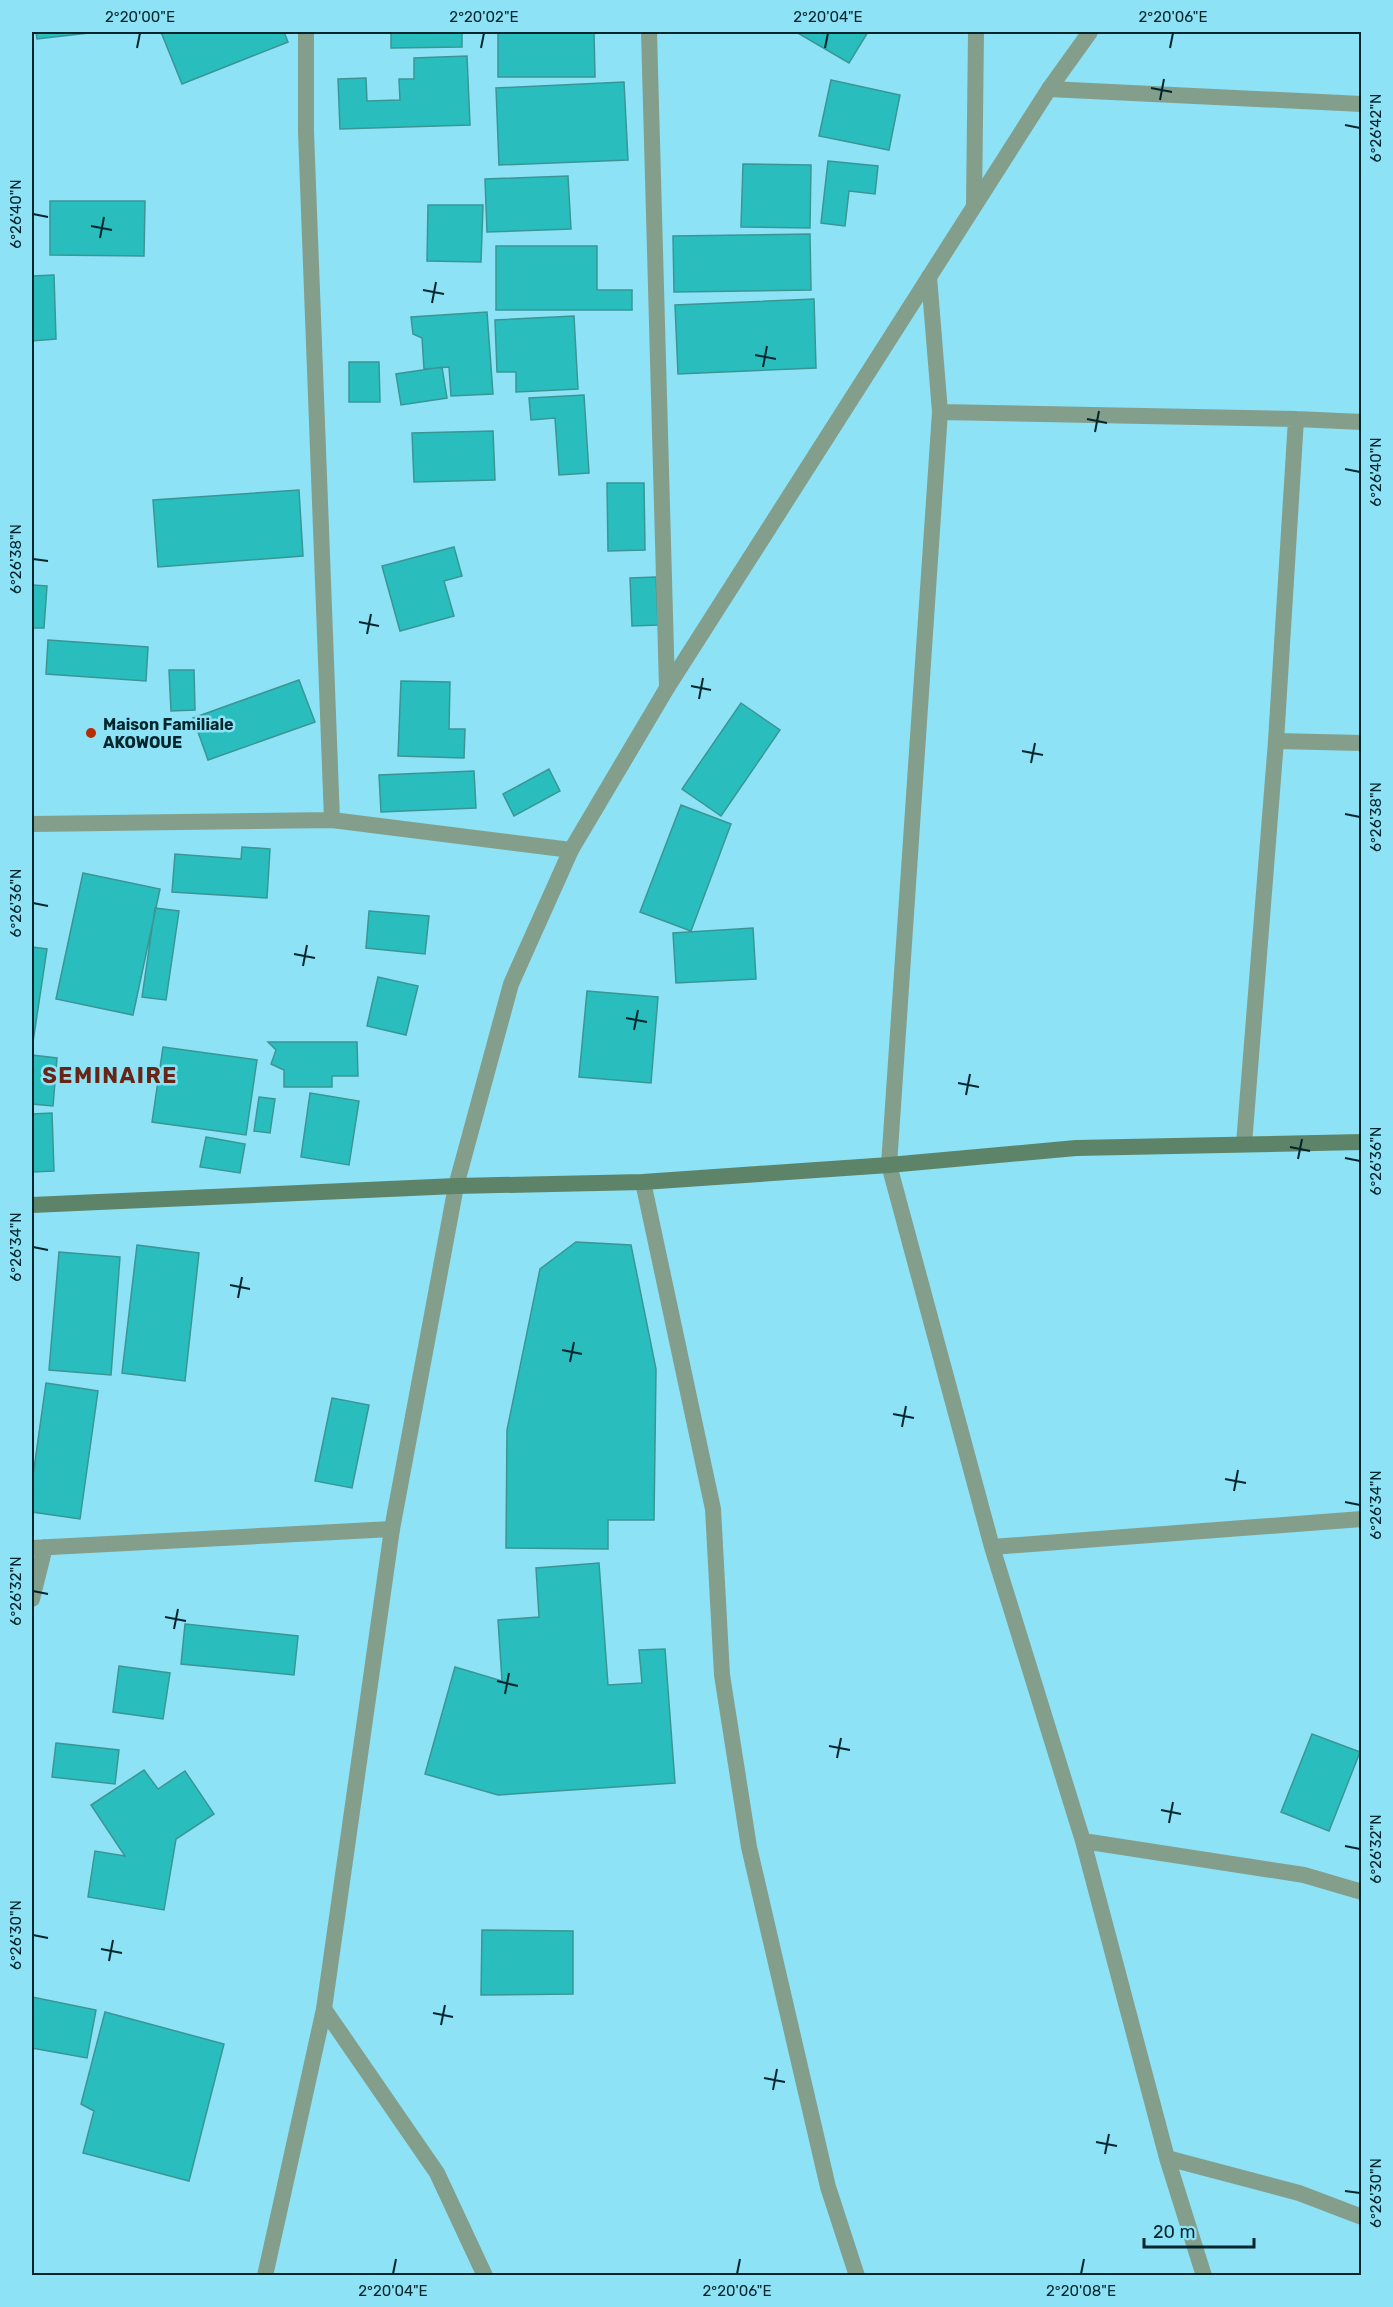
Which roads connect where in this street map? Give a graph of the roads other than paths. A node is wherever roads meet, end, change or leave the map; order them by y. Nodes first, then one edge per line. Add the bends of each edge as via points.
1 (306, 32) edge
2 (649, 32) edge
3 (976, 32) edge
4 (1090, 32) edge
5 (1049, 89) junction
6 (1362, 104) edge
7 (974, 206) junction
8 (929, 277) junction
9 (940, 412) junction
10 (1296, 419) junction
11 (1362, 422) edge
12 (667, 688) junction
13 (1276, 741) junction
14 (1362, 743) edge
15 (332, 820) junction
16 (32, 824) edge
17 (571, 850) junction
18 (1362, 1142) edge
19 (1244, 1144) junction
20 (889, 1165) junction
21 (643, 1182) junction
22 (456, 1186) junction
23 (32, 1205) edge
24 (1362, 1519) edge
25 (392, 1528) junction
26 (992, 1547) junction
27 (38, 1548) edge
28 (32, 1599) edge
29 (1083, 1841) junction
30 (1362, 1892) edge
31 (324, 2009) junction
32 (1167, 2158) junction
33 (1362, 2217) edge
34 (265, 2276) edge
35 (485, 2276) edge
36 (857, 2276) edge
37 (1204, 2276) edge

1 - 15 street via 306,132
2 - 12 street
3 - 7 street
4 - 5 street
5 - 6 street
5 - 7 street
7 - 8 street
8 - 9 street
8 - 12 street
9 - 10 street
9 - 20 street
10 - 11 street
10 - 13 street
12 - 17 street
13 - 14 street
13 - 19 street
15 - 16 street
15 - 17 street
17 - 22 street via 511,984
18 - 19 main road
19 - 20 main road via 1076,1148
20 - 21 main road
20 - 26 street
21 - 22 main road
21 - 36 street via 713,1509 722,1675 749,1847 828,2187
22 - 23 main road
22 - 25 street
24 - 26 street
25 - 27 street
25 - 31 street
26 - 29 street
27 - 28 street
29 - 30 street via 1304,1875
29 - 32 street
31 - 34 street
31 - 35 street via 437,2173
32 - 33 street via 1299,2193
32 - 37 street

